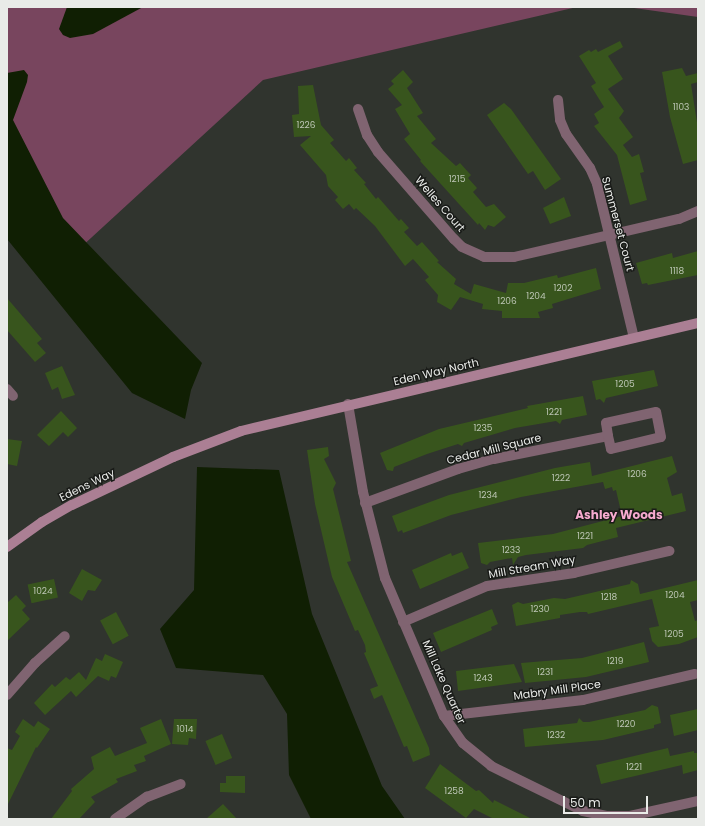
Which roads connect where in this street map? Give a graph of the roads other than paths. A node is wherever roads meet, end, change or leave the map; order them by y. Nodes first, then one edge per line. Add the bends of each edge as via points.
1 (558, 100) dead end
2 (358, 109) dead end
3 (698, 211) edge
4 (610, 234) junction
5 (698, 324) edge
6 (634, 338) junction
7 (348, 404) junction
8 (608, 436) junction
9 (183, 453) joint
10 (365, 503) junction
11 (7, 547) edge
12 (669, 551) dead end
13 (403, 622) junction
14 (65, 636) dead end
15 (695, 674) dead end
16 (7, 695) edge
17 (444, 716) junction
18 (181, 784) dead end
19 (698, 801) edge
20 (115, 819) edge

1 - 4 street, Summerset Court via 560,120 566,134 590,168 597,184
2 - 4 street, Welles Court via 367,135 378,152 454,239 468,250 484,257 502,259
3 - 4 street, Welles Court via 679,219
4 - 6 street, Summerset Court
5 - 6 street, Eden Way North
6 - 7 street, Eden Way North
7 - 9 street, Eden Way North via 240,431
7 - 10 street, Mill Lake Quarter
8 - 8 street via 611,449 661,437 656,412 606,423
8 - 10 street, Cedar Mill Square via 458,469
9 - 11 street, Edens Way via 60,512
10 - 13 street, Mill Lake Quarter via 385,578
12 - 13 street, Mill Stream Way via 574,573 487,586
13 - 17 street, Mill Lake Quarter
14 - 16 street via 35,663
15 - 17 street, Mabry Mill Place via 583,700
17 - 19 street, Mill Lake Quarter via 453,732 481,759 583,811 607,816 630,816
18 - 20 street via 147,797

